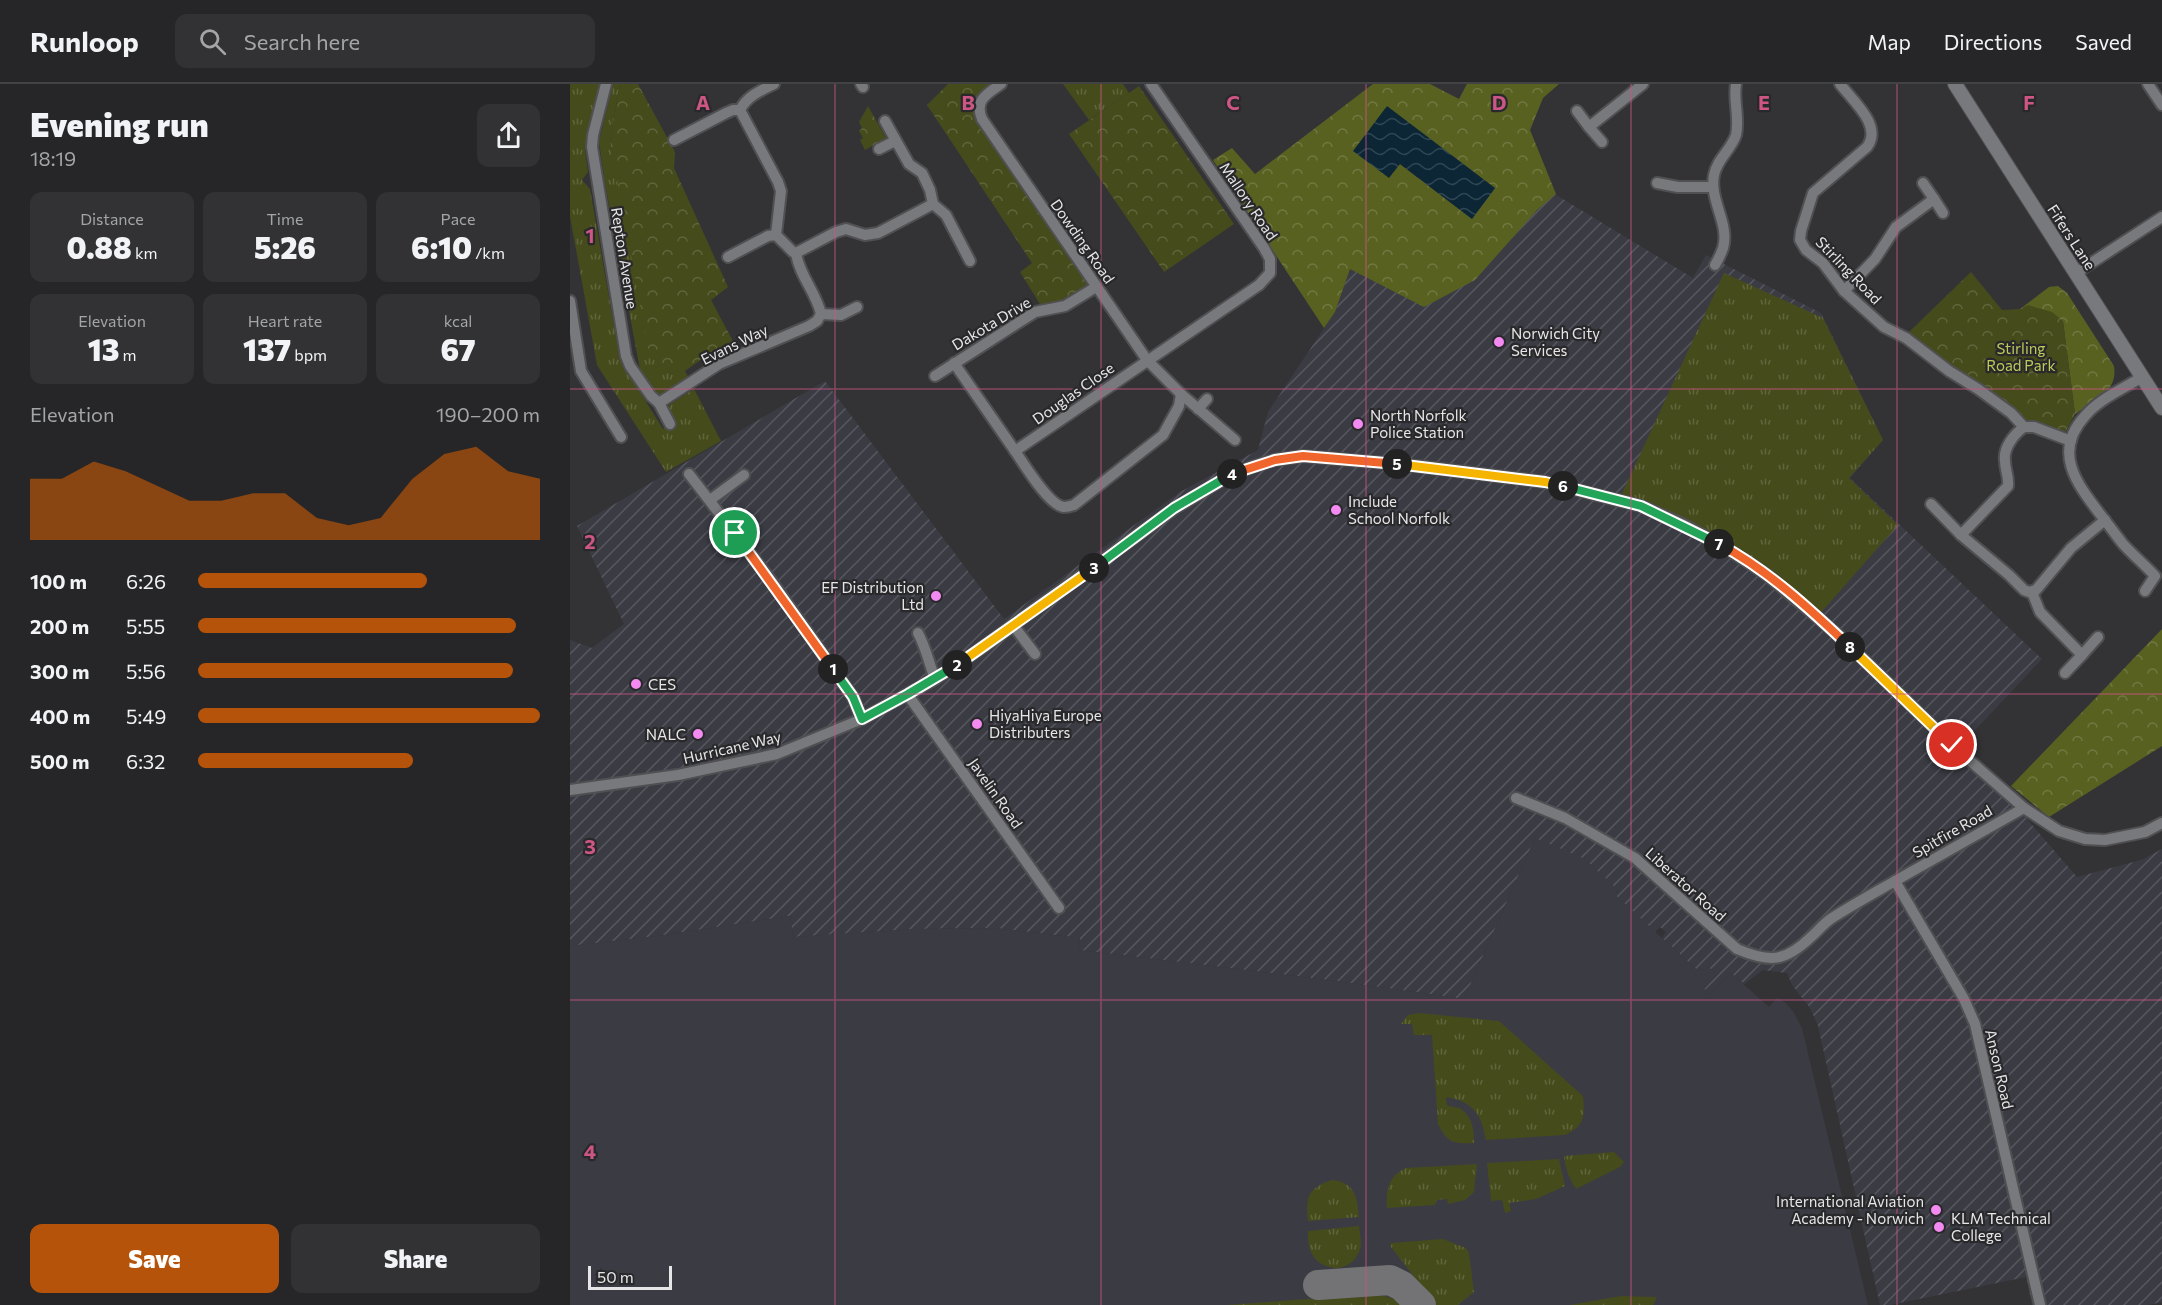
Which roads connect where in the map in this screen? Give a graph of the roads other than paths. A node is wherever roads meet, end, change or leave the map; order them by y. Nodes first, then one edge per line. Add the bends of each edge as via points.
1 (606, 84) edge
2 (774, 84) edge
3 (1001, 84) edge
4 (1151, 84) edge
5 (1643, 84) edge
6 (1736, 84) edge
7 (1840, 84) edge
8 (1955, 84) edge
9 (2148, 84) edge
10 (2162, 105) edge
11 (740, 110) junction
12 (1577, 111) dead end
13 (885, 121) dead end
14 (1589, 127) junction
15 (674, 140) dead end
16 (895, 141) junction
17 (1602, 142) dead end
18 (879, 149) dead end
19 (1657, 183) dead end
20 (1923, 183) dead end
21 (1713, 187) junction
22 (1934, 199) junction
23 (933, 204) junction
24 (1943, 213) dead end
25 (2162, 217) edge
26 (776, 235) junction
27 (796, 253) junction
28 (728, 257) dead end
29 (970, 261) dead end
30 (1715, 265) dead end
31 (2076, 273) junction
32 (1096, 287) junction
33 (1844, 291) junction
34 (570, 301) edge
35 (857, 307) dead end
36 (821, 314) junction
37 (1147, 360) junction
38 (954, 363) junction
39 (935, 376) dead end
40 (2142, 377) junction
41 (1181, 394) junction
42 (1207, 399) dead end
43 (659, 403) junction
44 (2162, 408) edge
45 (1198, 409) junction
46 (670, 424) dead end
47 (2025, 427) junction
48 (621, 437) dead end
49 (1235, 440) dead end
50 (2071, 441) junction
51 (1016, 451) junction
52 (689, 474) dead end
53 (744, 476) dead end
54 (710, 500) junction
55 (1931, 504) dead end
56 (2105, 520) junction
57 (1960, 535) junction
58 (2159, 574) edge
59 (2145, 591) dead end
60 (2032, 592) junction
61 (1013, 625) junction
62 (918, 633) dead end
63 (2098, 637) dead end
64 (1035, 654) dead end
65 (2082, 655) junction
66 (2065, 673) dead end
67 (935, 679) junction
68 (908, 694) junction
69 (862, 719) junction
70 (570, 790) edge
71 (1516, 798) dead end
72 (2024, 807) junction
73 (2162, 823) edge
74 (1895, 881) junction
75 (1059, 908) dead end
76 (2040, 1305) edge

1 - 43 street, Repton Avenue via 592,147 626,356
2 - 11 street via 750,96
3 - 32 street, Dowding Road via 983,96 978,111
4 - 37 street, Mallory Road via 1264,248 1270,269 1259,285
5 - 14 street
6 - 21 street via 1735,136 1719,162
7 - 33 street, Stirling Road via 1868,121 1873,137 1867,147 1813,193 1800,240
8 - 31 street, Fifers Lane
9 - 10 street
11 - 15 street via 733,110 701,132
11 - 26 street via 781,191
12 - 14 street
13 - 16 street
14 - 17 street
16 - 18 street
16 - 23 street via 909,164 922,173
19 - 21 street via 1678,192
20 - 22 street
21 - 30 street via 1724,231 1723,247
22 - 24 street
22 - 33 street via 1896,227 1875,259
23 - 27 street via 878,233 865,235 846,229
23 - 29 street via 968,246
25 - 31 street
26 - 27 street
26 - 28 street via 768,236 745,255
27 - 36 street
31 - 40 street, Fifers Lane
32 - 37 street, Dowding Road
32 - 38 street, Dakota Drive via 1065,306 1035,312
33 - 47 street, Stirling Road via 1884,327 1978,389
34 - 48 street via 581,371
35 - 36 street, Evans Way via 841,315
36 - 43 street, Evans Way via 809,326 719,364
37 - 41 street, Dowding Road
37 - 51 street, Douglas Close
38 - 39 street, Dakota Drive
38 - 51 street
40 - 44 street, Fifers Lane
40 - 50 street via 2093,408
41 - 45 street, Dowding Road
41 - 51 street via 1163,435 1074,505 1065,507 1044,500
42 - 45 street
43 - 46 street, Repton Avenue
45 - 49 street, Dowding Road
47 - 50 street, Stirling Road
47 - 57 street via 2005,450 2008,486
50 - 56 street via 2074,478
52 - 54 street
53 - 54 street
54 - 69 street via 847,688
55 - 57 street
56 - 58 street via 2124,546
56 - 60 street via 2077,542
57 - 60 street via 2024,590
58 - 59 street
60 - 65 street via 2040,612
61 - 64 street
61 - 67 street, Hurricane Way
61 - 72 street, Hurricane Way via 1174,508 1229,476 1275,460 1303,456 1545,482 1641,506 1726,548 1767,575
62 - 67 street
63 - 65 street
65 - 66 street
67 - 68 street, Hurricane Way
68 - 69 street, Hurricane Way
68 - 75 street, Javelin Road
69 - 70 street, Hurricane Way via 777,754 678,775
71 - 74 street, Liberator Road via 1565,818 1635,858 1737,949 1753,956 1791,955 1830,920
72 - 73 street, Hurricane Way via 2059,831 2085,839 2105,840 2145,832
72 - 74 street, Spitfire Road
74 - 76 street, Anson Road via 1975,1024

